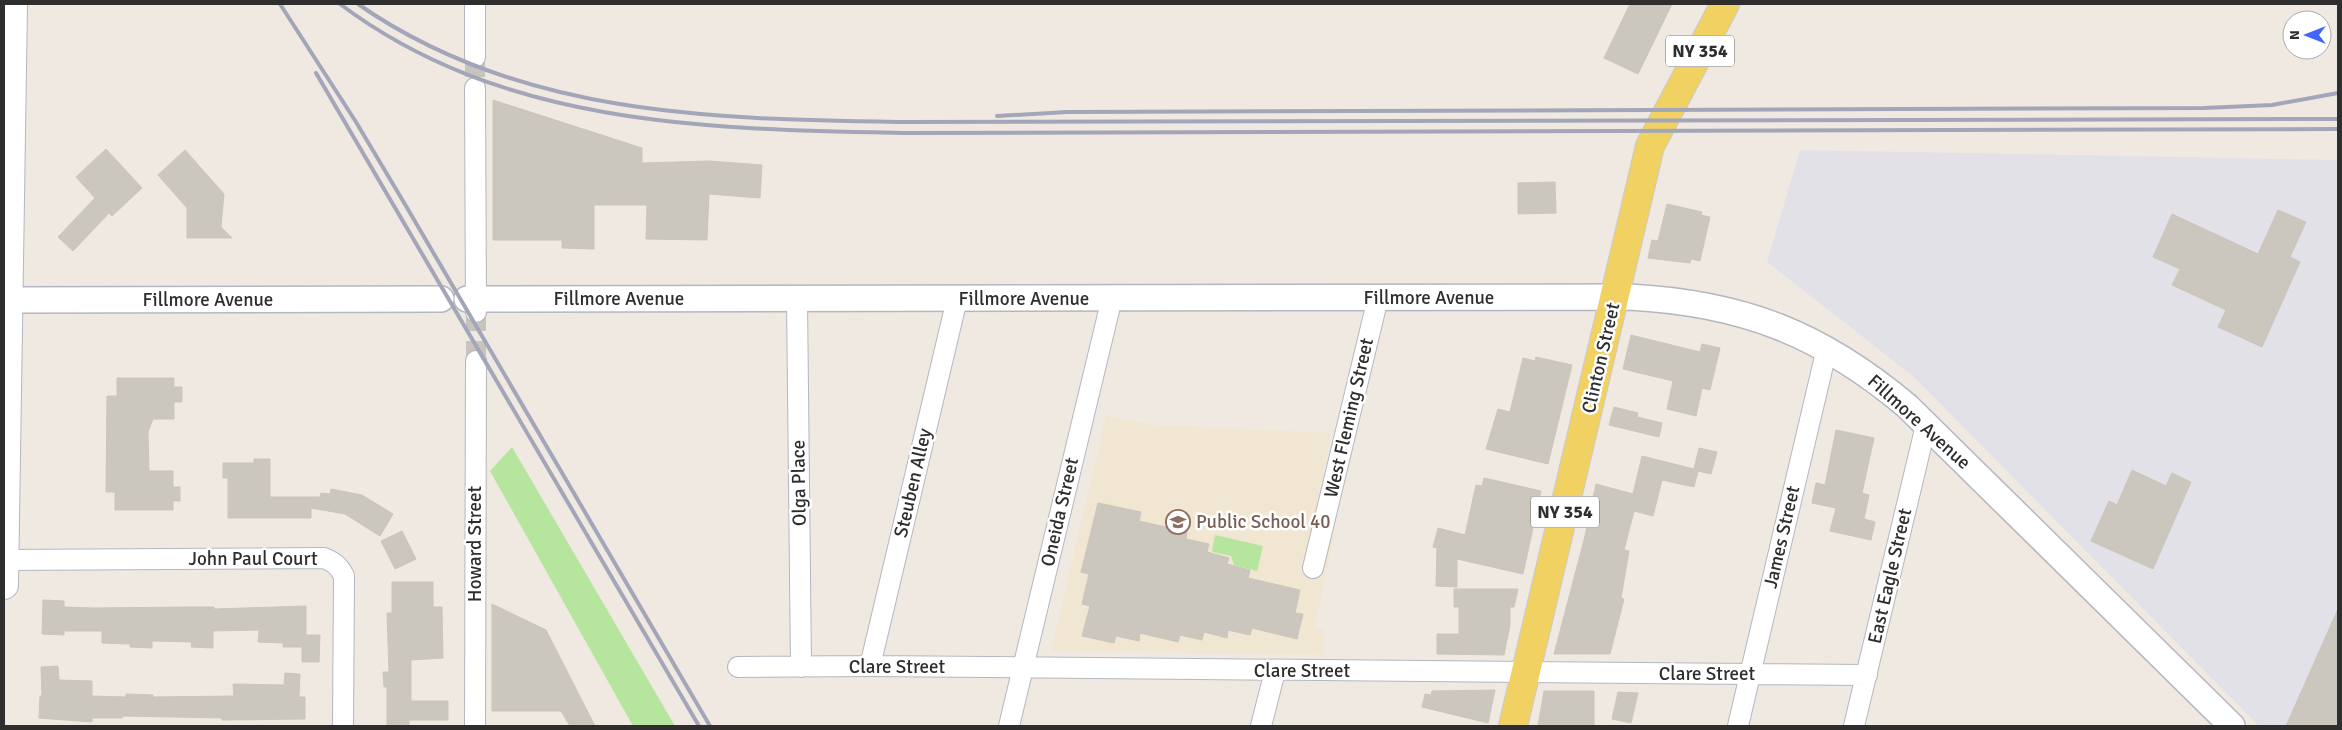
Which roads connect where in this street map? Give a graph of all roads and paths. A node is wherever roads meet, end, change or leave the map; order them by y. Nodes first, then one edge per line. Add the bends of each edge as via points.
1 (13, 4) edge
2 (475, 4) edge
3 (1725, 4) edge
4 (475, 57) tunnel mouth
5 (475, 88) tunnel mouth
6 (11, 108) junction
7 (4, 141) edge
8 (5, 298) edge
9 (1112, 298) junction
10 (1378, 298) junction
11 (1616, 298) junction
12 (441, 299) dead end
13 (797, 299) junction
14 (957, 299) junction
15 (473, 304) joint
16 (1827, 348) junction
17 (476, 361) tunnel mouth
18 (1926, 425) junction
19 (4, 482) edge
20 (4, 560) edge
21 (1313, 568) dead end
22 (4, 584) edge
23 (870, 666) junction
24 (738, 667) dead end
25 (801, 667) junction
26 (1023, 669) junction
27 (1275, 670) junction
28 (1526, 672) junction
29 (1750, 674) junction
30 (1867, 675) junction
31 (343, 726) edge
32 (475, 726) edge
33 (1009, 726) edge
34 (1261, 726) edge
35 (1514, 726) edge
36 (1738, 726) edge
37 (1854, 726) edge
38 (2232, 726) edge

1 - 6 main road
2 - 4 street
3 - 11 main road, Clinton Street / NY 354 via 1650,146
5 - 15 street
6 - 7 street
6 - 8 main road
8 - 12 street, Fillmore Avenue
8 - 19 main road
9 - 10 street, Fillmore Avenue
9 - 14 street, Fillmore Avenue
9 - 26 street, Oneida Street
10 - 11 street, Fillmore Avenue
10 - 21 street, West Fleming Street
11 - 16 street, Fillmore Avenue via 1671,300 1711,306 1790,330
11 - 28 main road, Clinton Street / NY 354
13 - 14 street, Fillmore Avenue
13 - 15 street, Fillmore Avenue
13 - 25 street, Olga Place
14 - 23 street, Steuben Alley
16 - 18 street, Fillmore Avenue via 1874,378
16 - 29 street, James Street
17 - 32 street, Howard Street
18 - 30 street, East Eagle Street
18 - 38 street, Fillmore Avenue
19 - 20 main road
20 - 22 main road
20 - 31 street, John Paul Court via 324,558 333,561 344,576
23 - 25 street, Clare Street
23 - 26 street, Clare Street
24 - 25 street, Clare Street
26 - 27 street, Clare Street
26 - 33 street, Oneida Street
27 - 28 street, Clare Street
27 - 34 street
28 - 29 street, Clare Street
28 - 35 main road, Clinton Street / NY 354
29 - 30 street, Clare Street
29 - 36 street, James Street
30 - 37 street, East Eagle Street

